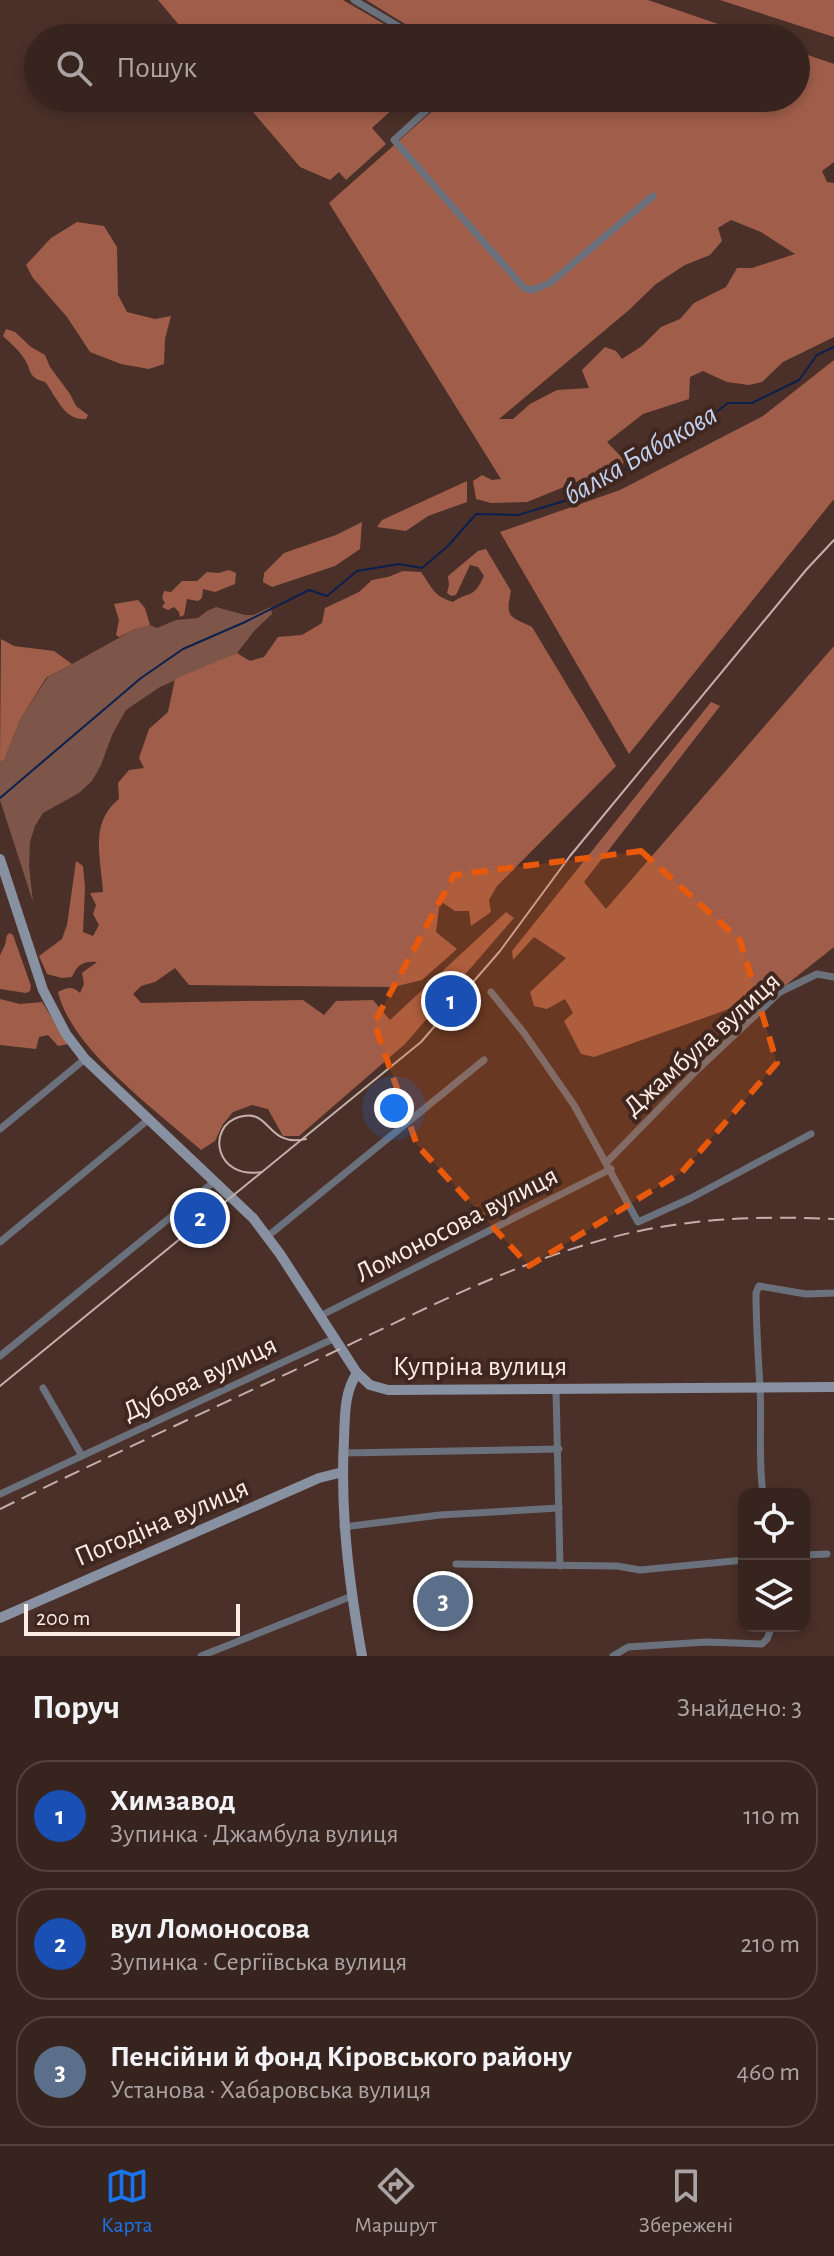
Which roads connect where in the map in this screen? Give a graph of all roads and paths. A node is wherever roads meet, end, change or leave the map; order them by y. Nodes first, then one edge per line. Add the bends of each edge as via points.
1 (354, 0) edge
2 (394, 24) edge
3 (425, 112) edge
4 (653, 196) dead end
5 (0, 859) edge
6 (834, 977) edge
7 (491, 992) dead end
8 (85, 1059) junction
9 (484, 1060) dead end
10 (149, 1119) junction
11 (0, 1129) edge
12 (811, 1134) dead end
13 (609, 1166) junction
14 (215, 1181) junction
15 (268, 1236) junction
16 (0, 1242) edge
17 (834, 1293) edge
18 (320, 1316) junction
19 (335, 1338) junction
20 (0, 1356) edge
21 (357, 1373) junction
22 (834, 1387) edge
23 (43, 1388) dead end
24 (760, 1388) junction
25 (556, 1389) junction
26 (559, 1449) junction
27 (343, 1453) junction
28 (82, 1456) junction
29 (343, 1472) junction
30 (762, 1488) edge
31 (0, 1494) edge
32 (559, 1508) junction
33 (343, 1527) junction
34 (827, 1554) dead end
35 (810, 1555) edge
36 (738, 1561) edge
37 (456, 1564) dead end
38 (560, 1566) junction
39 (352, 1596) junction
40 (0, 1618) edge
41 (770, 1632) edge
42 (201, 1656) edge
43 (362, 1656) edge
44 (613, 1656) edge

1 - 2 street
3 - 4 street via 394,140 524,288 550,283
5 - 8 main road, Купріна вулиця via 43,990
6 - 13 street, Джамбула вулиця via 817,974 780,992 694,1073
7 - 13 street, Джамбула вулиця via 574,1105
8 - 10 main road, Купріна вулиця
8 - 11 street
9 - 15 street
10 - 14 main road, Купріна вулиця
10 - 16 street
12 - 13 street, Джамбула вулиця via 638,1222
13 - 18 street, Ломоносова вулиця
14 - 15 main road, Купріна вулиця
14 - 20 street
15 - 18 main road, Купріна вулиця
17 - 24 street via 759,1286
18 - 19 main road, Купріна вулиця
19 - 21 main road, Купріна вулиця
19 - 28 street, Дубова вулиця
21 - 25 main road, Купріна вулиця via 370,1385 388,1390
21 - 27 main road via 347,1393
22 - 24 main road, Купріна вулиця
23 - 28 street
24 - 25 main road, Купріна вулиця
24 - 30 street
25 - 26 street
26 - 27 street
26 - 32 street
27 - 29 main road
28 - 31 street, Дубова вулиця
29 - 33 main road
29 - 40 main road, Погодіна вулиця
32 - 33 street
32 - 38 street
33 - 39 main road
34 - 35 street
36 - 38 street via 640,1570
37 - 38 street
39 - 42 street
39 - 43 main road
41 - 44 street via 762,1644 628,1647

